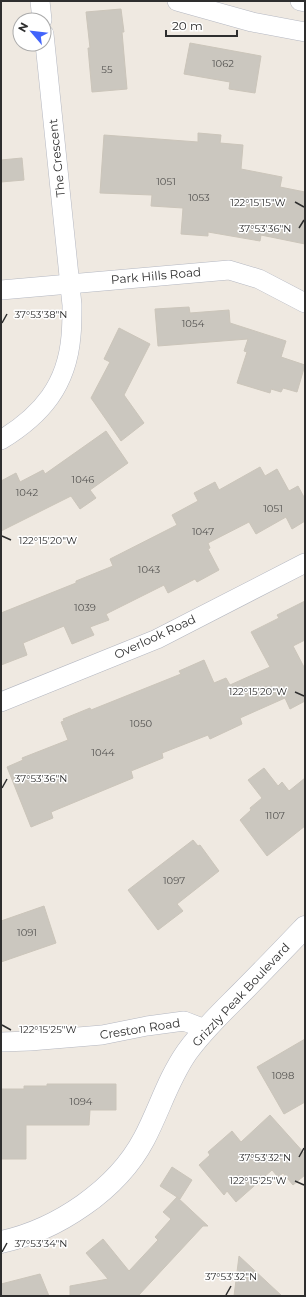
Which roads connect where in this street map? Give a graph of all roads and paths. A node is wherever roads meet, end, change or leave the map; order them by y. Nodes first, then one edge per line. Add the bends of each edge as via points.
1 (40, 1) edge
2 (177, 1) edge
3 (300, 1) edge
4 (305, 2) edge
5 (41, 12) edge
6 (305, 32) edge
7 (46, 52) edge
8 (70, 283) junction
9 (1, 290) edge
10 (305, 303) edge
11 (1, 440) edge
12 (305, 563) edge
13 (1, 702) edge
14 (305, 927) edge
15 (205, 1029) junction
16 (1, 1042) edge
17 (1, 1242) edge

1 - 5 street
2 - 6 street via 252,22
3 - 4 street
7 - 8 street, The Crescent
8 - 9 street, Park Hills Road
8 - 10 street, Park Hills Road via 229,270 259,279
8 - 11 street, The Crescent via 71,337 68,358 61,378 50,399 30,420
12 - 13 street, Overlook Road via 157,639
14 - 15 street, Grizzly Peak Boulevard
15 - 16 street, Creston Road via 184,1021 102,1035
15 - 17 street, Grizzly Peak Boulevard via 186,1053 162,1097 144,1139 127,1165 89,1201 51,1225

